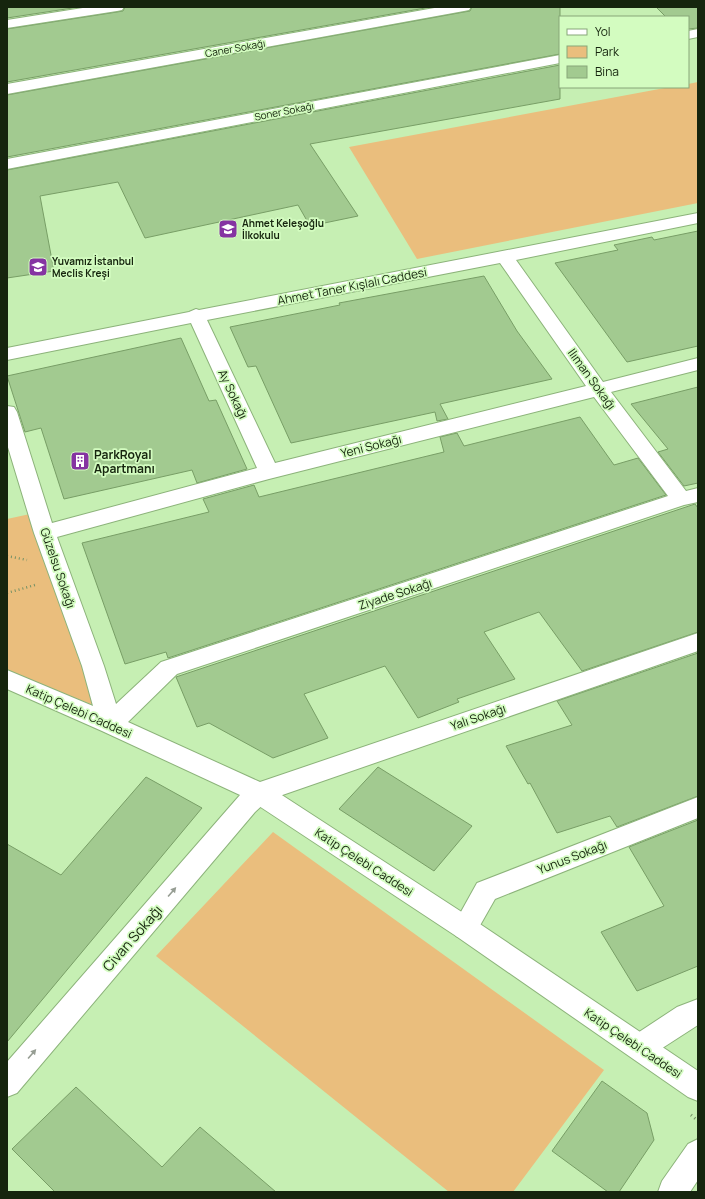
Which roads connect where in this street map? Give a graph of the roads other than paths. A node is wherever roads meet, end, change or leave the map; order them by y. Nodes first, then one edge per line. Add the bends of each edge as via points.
1 (118, 7) edge
2 (464, 7) edge
3 (7, 24) edge
4 (559, 59) edge
5 (7, 89) edge
6 (7, 164) edge
7 (698, 218) edge
8 (505, 257) junction
9 (196, 315) junction
10 (7, 354) edge
11 (698, 364) edge
12 (598, 389) junction
13 (7, 412) edge
14 (269, 472) junction
15 (690, 497) edge
16 (45, 533) junction
17 (698, 642) edge
18 (7, 679) edge
19 (110, 724) junction
20 (259, 793) junction
21 (698, 807) edge
22 (465, 928) junction
23 (698, 1012) edge
24 (640, 1047) junction
25 (7, 1084) edge
26 (698, 1087) edge
27 (698, 1154) edge
28 (673, 1192) edge

1 - 3 street
2 - 5 street, Caner Sokağı
4 - 6 street, Soner Sokağı
7 - 8 street, Ahmet Taner Kışlalı Caddesi
8 - 9 street, Ahmet Taner Kışlalı Caddesi
8 - 12 street, Ilıman Sokağı
9 - 10 street, Ahmet Taner Kışlalı Caddesi
9 - 14 street, Ay Sokağı
11 - 12 street, Yeni Sokağı
12 - 14 street, Yeni Sokağı
12 - 15 street, Ilıman Sokağı
13 - 16 street, Güzelsu Sokağı
14 - 16 street, Yeni Sokağı
15 - 19 street, Ziyade Sokağı via 169,668
16 - 19 street, Güzelsu Sokağı via 93,666
17 - 20 street, Yalı Sokağı
18 - 19 street, Katip Çelebi Caddesi
19 - 20 street, Katip Çelebi Caddesi
20 - 22 street, Katip Çelebi Caddesi
25 -> 20 street, Civan Sokağı
21 - 22 street, Yunus Sokağı via 486,891
22 - 24 street, Katip Çelebi Caddesi
23 - 24 street via 687,1016
24 - 26 street, Katip Çelebi Caddesi
27 - 28 street

